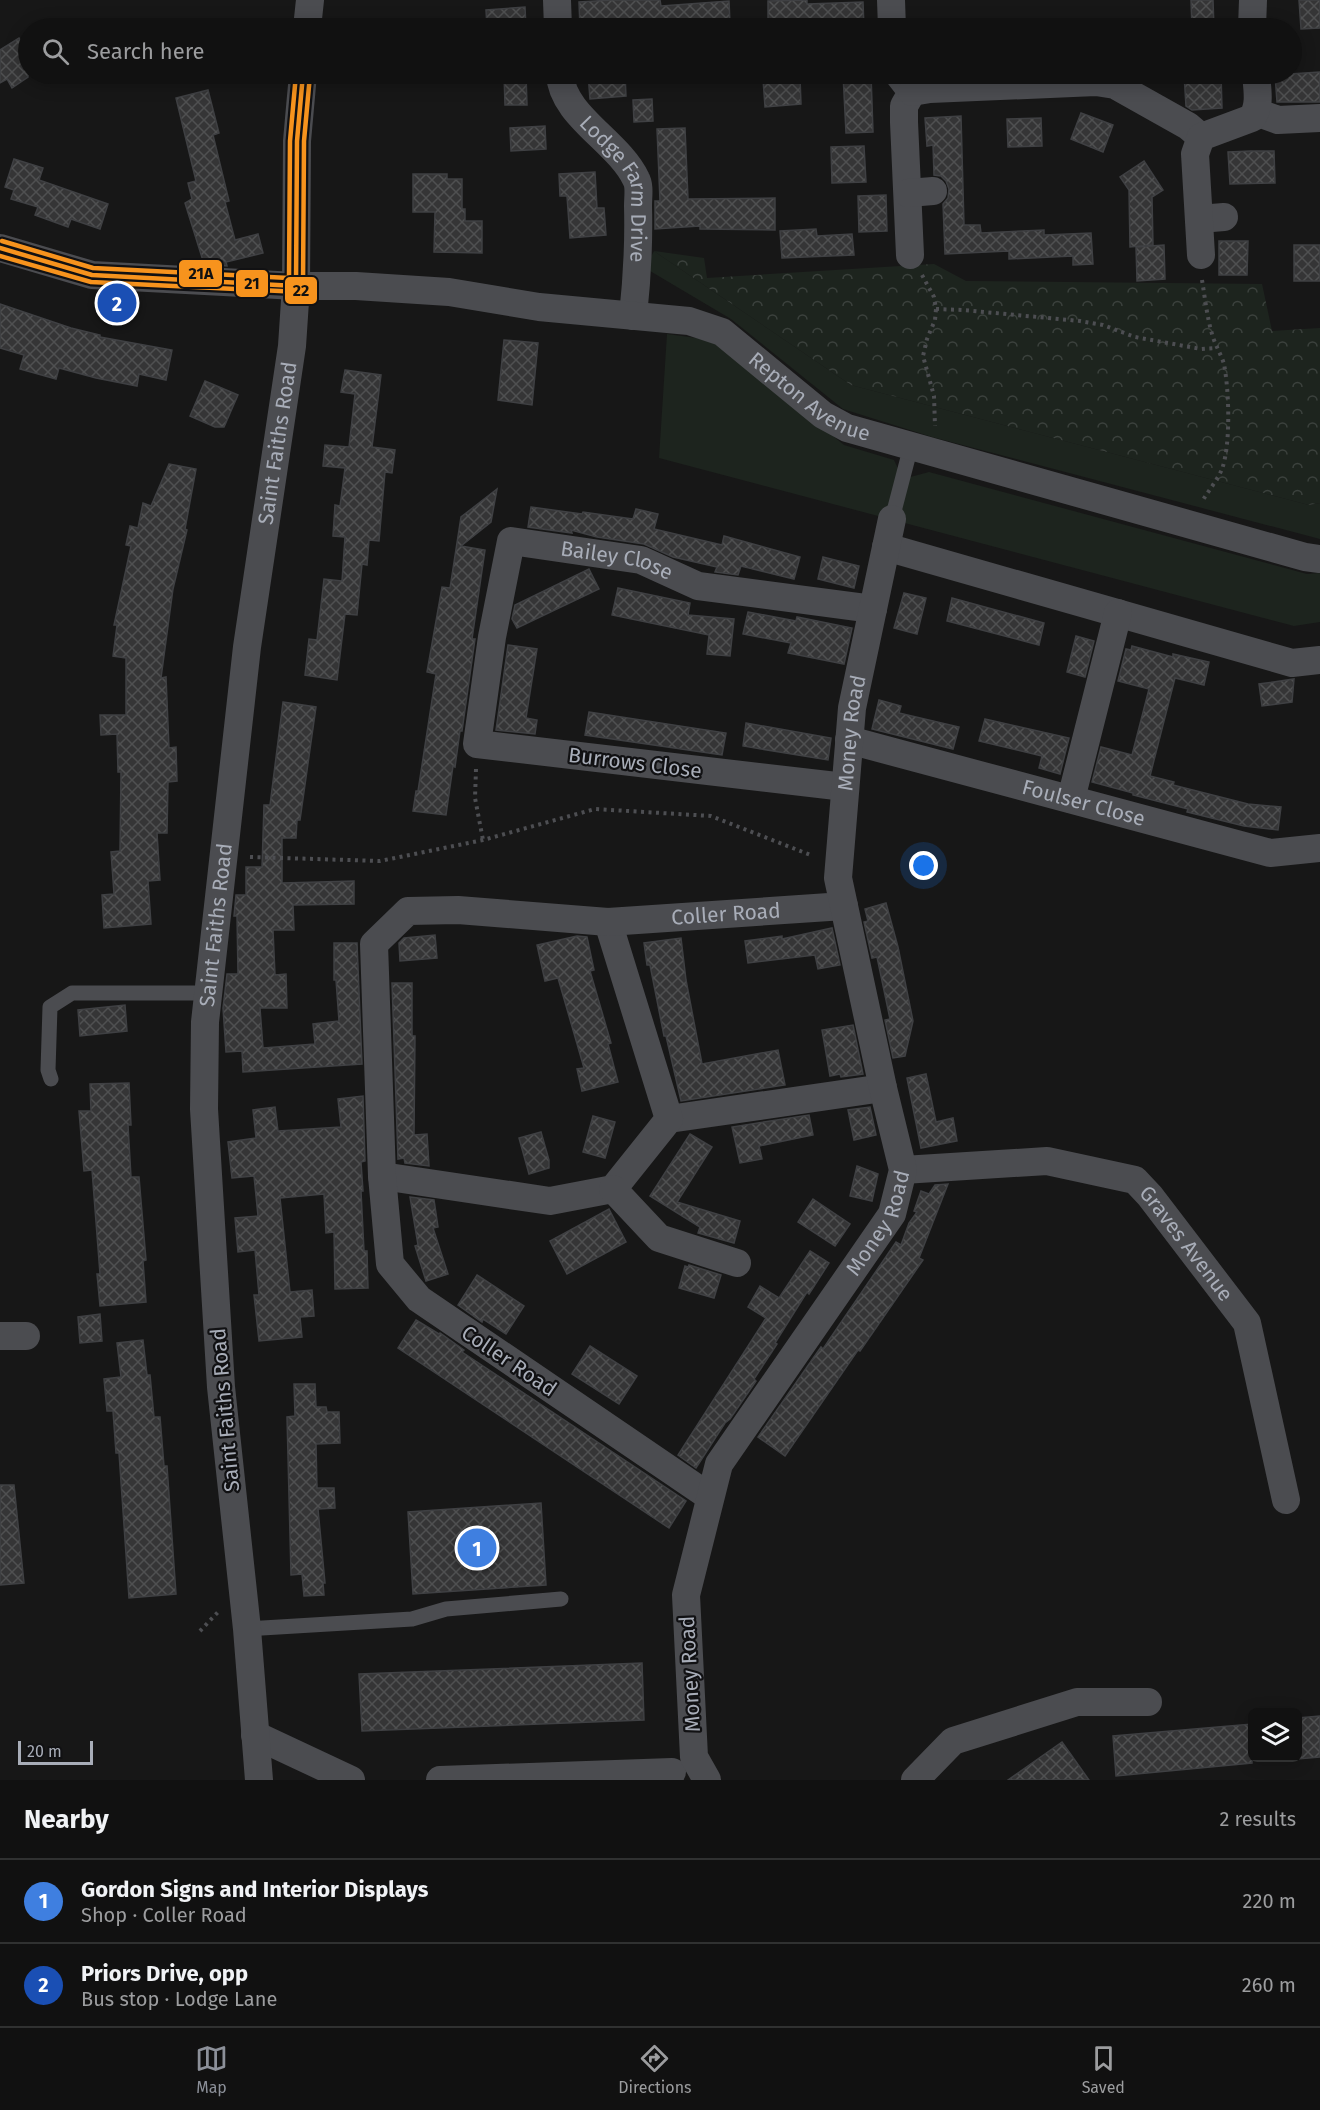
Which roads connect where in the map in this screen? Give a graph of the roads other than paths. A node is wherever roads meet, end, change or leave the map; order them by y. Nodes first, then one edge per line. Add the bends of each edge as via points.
1 (310, 0) edge
2 (557, 0) edge
3 (891, 0) edge
4 (1253, 0) edge
5 (308, 18) edge
6 (558, 18) edge
7 (892, 18) edge
8 (1252, 18) edge
9 (302, 84) edge
10 (560, 84) edge
11 (905, 84) edge
12 (909, 84) edge
13 (1049, 84) edge
14 (1109, 84) edge
15 (1257, 84) edge
16 (1256, 112) junction
17 (1320, 118) edge
18 (1201, 137) junction
19 (0, 248) edge
20 (910, 255) road end
21 (1200, 255) road end
22 (296, 286) junction
23 (633, 316) junction
24 (920, 449) junction
25 (889, 533) junction
26 (1320, 558) edge
27 (873, 609) junction
28 (1118, 614) junction
29 (1320, 660) edge
30 (849, 740) junction
31 (477, 744) joint
32 (845, 787) junction
33 (1071, 799) junction
34 (1320, 848) edge
35 (844, 906) junction
36 (608, 922) junction
37 (208, 993) junction
38 (51, 1079) dead end
39 (883, 1088) junction
40 (669, 1119) junction
41 (903, 1170) junction
42 (382, 1176) junction
43 (614, 1189) junction
44 (737, 1263) dead end
45 (710, 1497) junction
46 (1286, 1500) dead end
47 (561, 1599) dead end
48 (247, 1629) junction
49 (1148, 1702) dead end
50 (255, 1736) junction
51 (672, 1772) dead end
52 (259, 1780) edge
53 (351, 1780) edge
54 (440, 1780) edge
55 (707, 1780) edge
56 (915, 1780) edge

1 - 5 street
2 - 6 street
3 - 7 street
4 - 8 street
9 - 22 street, Saint Faiths Road via 297,141
10 - 23 street, Lodge Farm Drive via 566,99 638,181 639,267
11 - 20 street via 904,106 920,192
12 - 13 street via 930,89
14 - 18 street via 1188,126
15 - 16 street
16 - 17 street via 1278,120
16 - 18 street via 1252,118
18 - 21 street via 1195,154 1211,218
19 - 22 street, Repton Avenue via 92,275
22 - 23 street, Repton Avenue via 449,292 539,307
22 - 37 street, Saint Faiths Road via 292,346 247,647
23 - 24 street, Repton Avenue via 689,321 722,332 823,415 847,428
24 - 25 lane
24 - 26 street, Repton Avenue
25 - 27 street, Money Road
25 - 28 street
27 - 30 street, Money Road
27 - 31 street, Bailey Close via 698,586 641,560 511,541
28 - 29 street via 1292,663
28 - 33 street
30 - 32 street, Money Road
30 - 33 street, Foulser Close
31 - 32 street, Burrows Close
32 - 35 street, Money Road via 838,878
33 - 34 street, Foulser Close via 1270,853
35 - 36 street, Coller Road
35 - 39 street, Money Road
36 - 40 street
36 - 42 street, Coller Road via 458,910 408,911 374,944
37 - 38 lane via 72,993 50,1007
37 - 48 street, Saint Faiths Road via 204,1109 221,1387
39 - 40 street
39 - 41 street, Money Road
40 - 43 street
41 - 45 street, Money Road via 892,1214 718,1464
41 - 46 street, Graves Avenue via 1047,1161 1135,1180 1247,1323
42 - 43 street via 550,1201
42 - 45 street, Coller Road via 390,1264 419,1299
43 - 44 street via 659,1238
45 - 55 street, Money Road via 686,1596 694,1757
47 - 48 lane via 446,1609 412,1619
48 - 50 street, Saint Faiths Road
49 - 56 street via 1077,1702 953,1741
50 - 52 street, Saint Faiths Road
50 - 53 street
51 - 54 street

